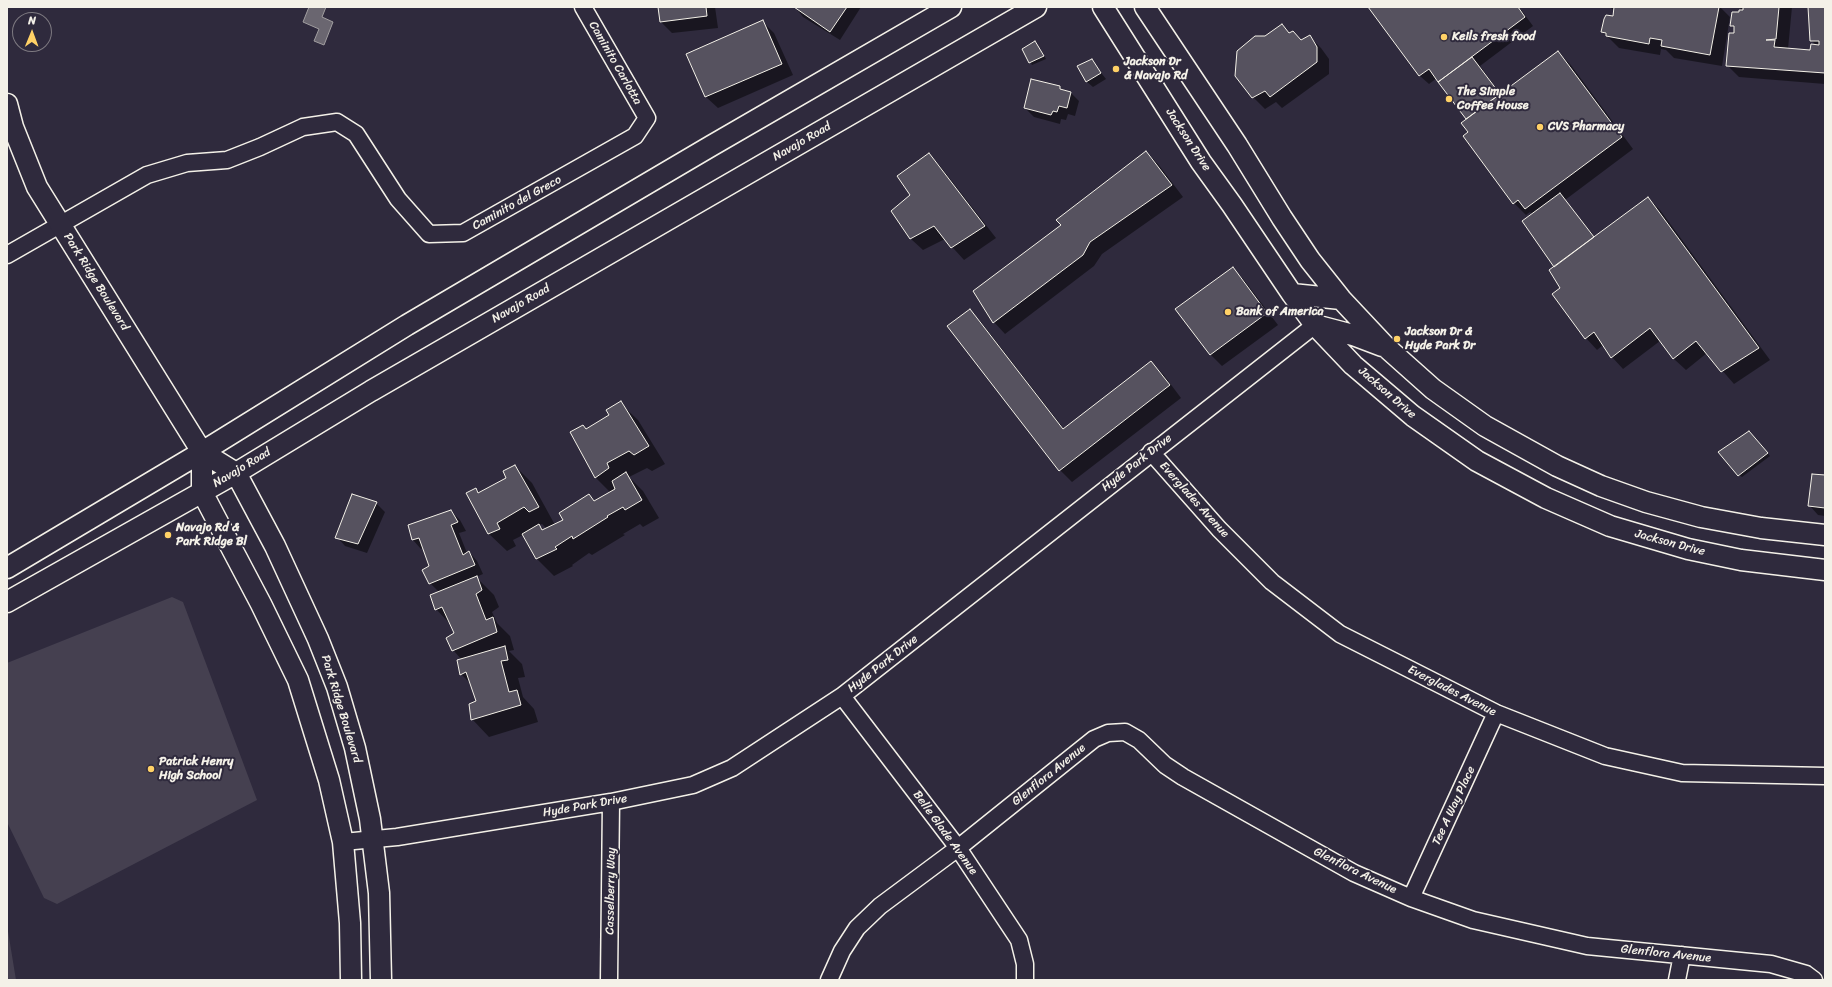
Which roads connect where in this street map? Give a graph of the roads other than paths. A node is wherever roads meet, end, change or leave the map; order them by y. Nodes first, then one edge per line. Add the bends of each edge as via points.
1 (583, 7) edge
2 (951, 7) edge
3 (1036, 7) edge
4 (1103, 7) edge
5 (1145, 7) edge
6 (7, 104) edge
7 (647, 118) joint
8 (60, 225) junction
9 (7, 255) edge
10 (1292, 294) junction
11 (1341, 299) junction
12 (1315, 325) junction
13 (1387, 348) junction
14 (202, 452) junction
15 (1151, 452) junction
16 (236, 473) junction
17 (202, 492) junction
18 (1825, 536) edge
19 (7, 568) edge
20 (1825, 570) edge
21 (7, 602) edge
22 (842, 696) junction
23 (1496, 713) junction
24 (1825, 776) edge
25 (611, 802) junction
26 (374, 841) junction
27 (343, 842) junction
28 (958, 848) junction
29 (1411, 898) junction
30 (1682, 955) junction
31 (351, 980) edge
32 (381, 980) edge
33 (609, 980) edge
34 (829, 980) edge
35 (1025, 980) edge
36 (1678, 980) edge
37 (1814, 980) edge

1 - 7 street, Caminito Carlotta
2 - 14 main road via 414,320
3 - 16 main road, Navajo Road via 377,388
4 - 10 main road, Jackson Drive via 1201,162
5 - 11 main road via 1310,260
6 - 8 main road, Park Ridge Boulevard via 13,127 37,187
7 - 8 street, Caminito del Greco via 635,136 463,233 429,234 398,199 356,134 336,122 303,127 227,160 187,163 147,175
8 - 9 street
8 - 14 main road, Park Ridge Boulevard
10 - 11 main road
10 - 12 main road, Jackson Drive
11 - 13 main road
12 - 13 main road via 1353,335
12 - 15 street, Hyde Park Drive
12 - 20 main road, Jackson Drive via 1353,364 1413,416 1477,461 1546,498 1610,526 1688,549 1741,560
13 - 18 main road via 1433,389 1485,426 1557,466 1601,486 1701,517
14 - 16 main road, Park Ridge Boulevard
14 - 17 main road
14 - 19 main road
15 - 22 street, Hyde Park Drive
15 - 23 street, Everglades Avenue via 1219,529 1272,582 1340,634
16 - 17 main road, Navajo Road
16 - 26 main road, Park Ridge Boulevard via 275,546 337,686 355,748
17 - 21 main road, Navajo Road
17 - 27 main road via 298,680 329,780
22 - 25 street, Hyde Park Drive via 732,768 693,785
22 - 28 street, Belle Glade Avenue
23 - 24 street, Everglades Avenue via 1605,756 1682,773
23 - 29 street, Tee A Way Place
25 - 26 street, Hyde Park Drive
25 - 33 street, Casselberry Way
26 - 27 street, Hyde Park Drive
26 - 32 main road, Park Ridge Boulevard via 380,893
27 - 31 main road via 350,923
28 - 29 street, Glenflora Avenue via 1094,739 1108,733 1125,732 1139,740 1165,765 1183,777 1354,873
28 - 34 street via 880,906 857,928 842,951
28 - 35 street, Belle Glade Avenue via 1019,940 1025,964
29 - 30 street, Glenflora Avenue via 1473,920 1587,946
30 - 36 street
30 - 37 street, Glenflora Avenue via 1771,964 1806,974

